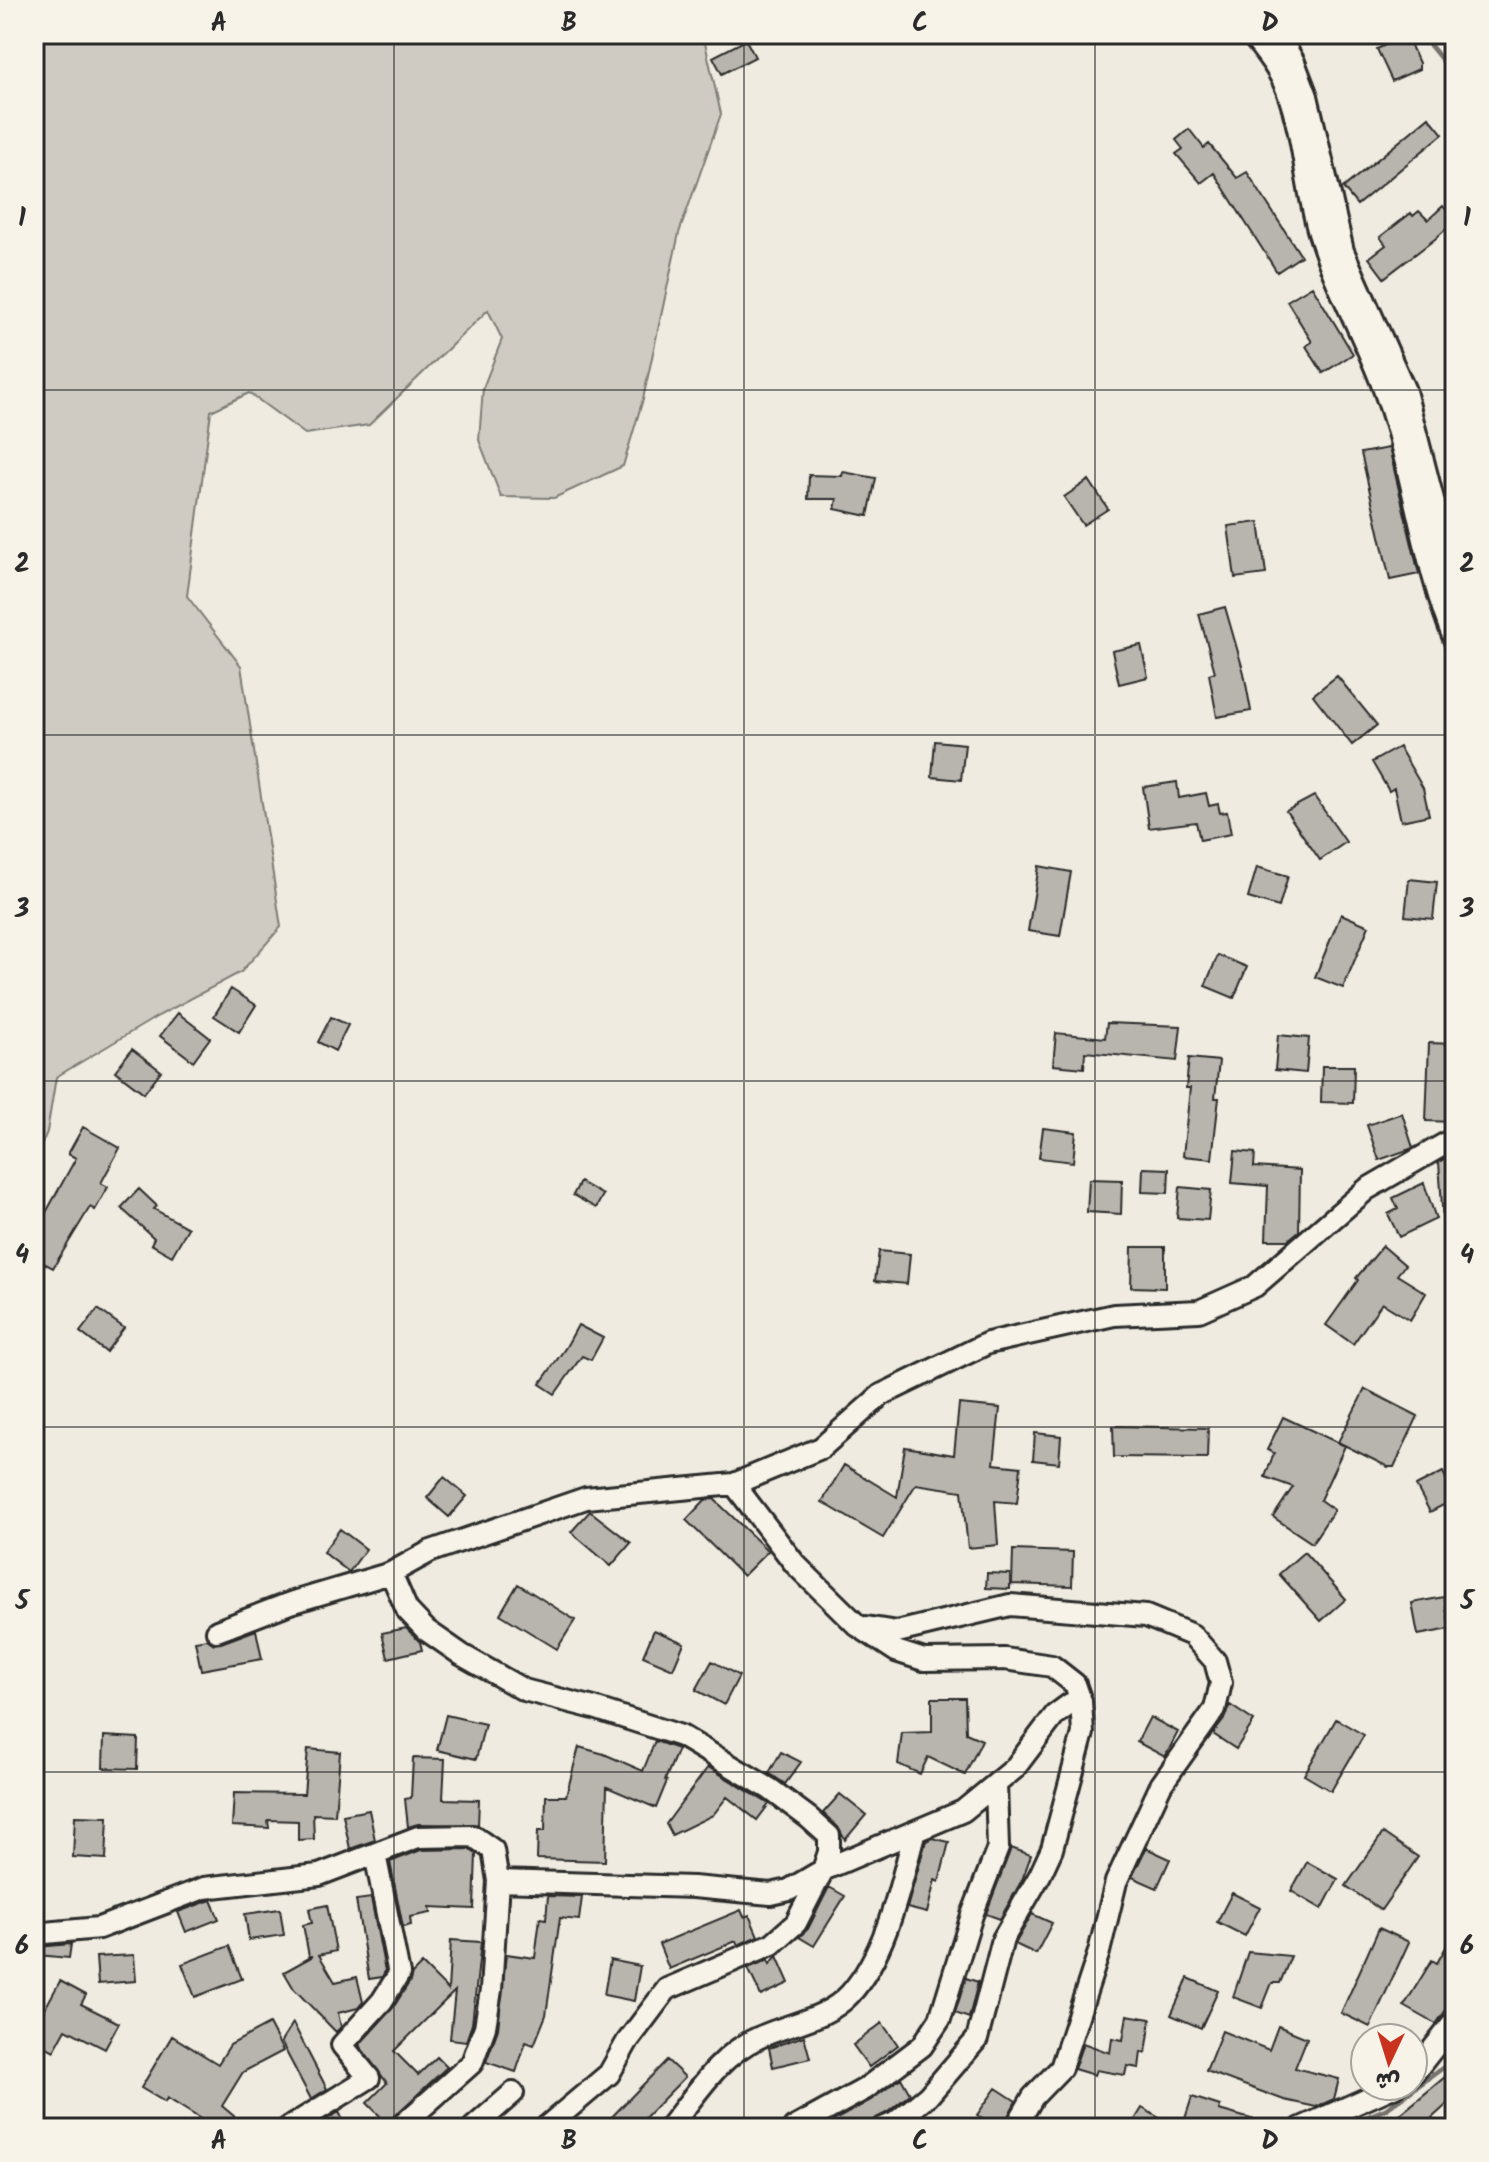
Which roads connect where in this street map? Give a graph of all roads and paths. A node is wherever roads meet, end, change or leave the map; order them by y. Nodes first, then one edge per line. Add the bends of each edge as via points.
1 (1251, 34) edge
2 (1277, 34) edge
3 (1455, 584) edge
4 (1455, 641) edge
5 (1455, 1138) edge
6 (734, 1484) junction
7 (391, 1573) junction
8 (858, 1626) junction
9 (217, 1631) dead end
10 (1081, 1701) junction
11 (996, 1784) junction
12 (915, 1831) junction
13 (375, 1854) junction
14 (823, 1870) junction
15 (498, 1881) junction
16 (34, 1934) edge
17 (1455, 2021) edge
18 (1429, 2054) edge
19 (513, 2093) dead end
20 (1359, 2102) edge
21 (288, 2128) edge
22 (399, 2128) edge
23 (473, 2128) edge
24 (545, 2128) edge
25 (669, 2128) edge
26 (794, 2128) edge
27 (883, 2128) edge
28 (1015, 2128) edge
29 (1301, 2128) edge

1 - 4 street via 1287,91 1319,233 1387,396 1430,571
2 - 3 street via 1307,96 1343,251 1405,391
5 - 6 street via 1367,1189 1255,1286 1199,1311 1114,1315 988,1343 881,1395 821,1448
6 - 7 street via 586,1498 431,1551
6 - 8 street via 795,1564
7 - 9 street
7 - 14 street via 407,1610 462,1655 524,1690 681,1736 770,1789 829,1836
8 - 10 street via 896,1651 924,1660 1005,1659 1052,1666 1075,1684
8 - 28 street via 897,1632 1010,1605 1146,1616 1192,1635 1215,1661 1221,1683 1215,1709 1161,1785 1116,1882 1061,2068 1033,2097
10 - 11 street via 1055,1715
10 - 27 street via 1083,1733 1052,1849 1003,1939 977,2039 928,2096
11 - 12 street via 963,1811
11 - 26 street via 998,1848 940,2019 922,2046 865,2089
12 - 14 street
12 - 25 street via 878,1950 850,1993 827,2013 757,2038 728,2056
13 - 15 street via 418,1837 473,1836 493,1850
13 - 16 street via 319,1875 204,1888 99,1928
13 - 21 street via 399,1974 342,2045 369,2078
14 - 15 street via 771,1894
14 - 24 street via 796,1923 772,1944 667,1989 609,2074
15 - 22 street via 491,1990 472,2063
17 - 18 street
19 - 23 street
20 - 29 street

